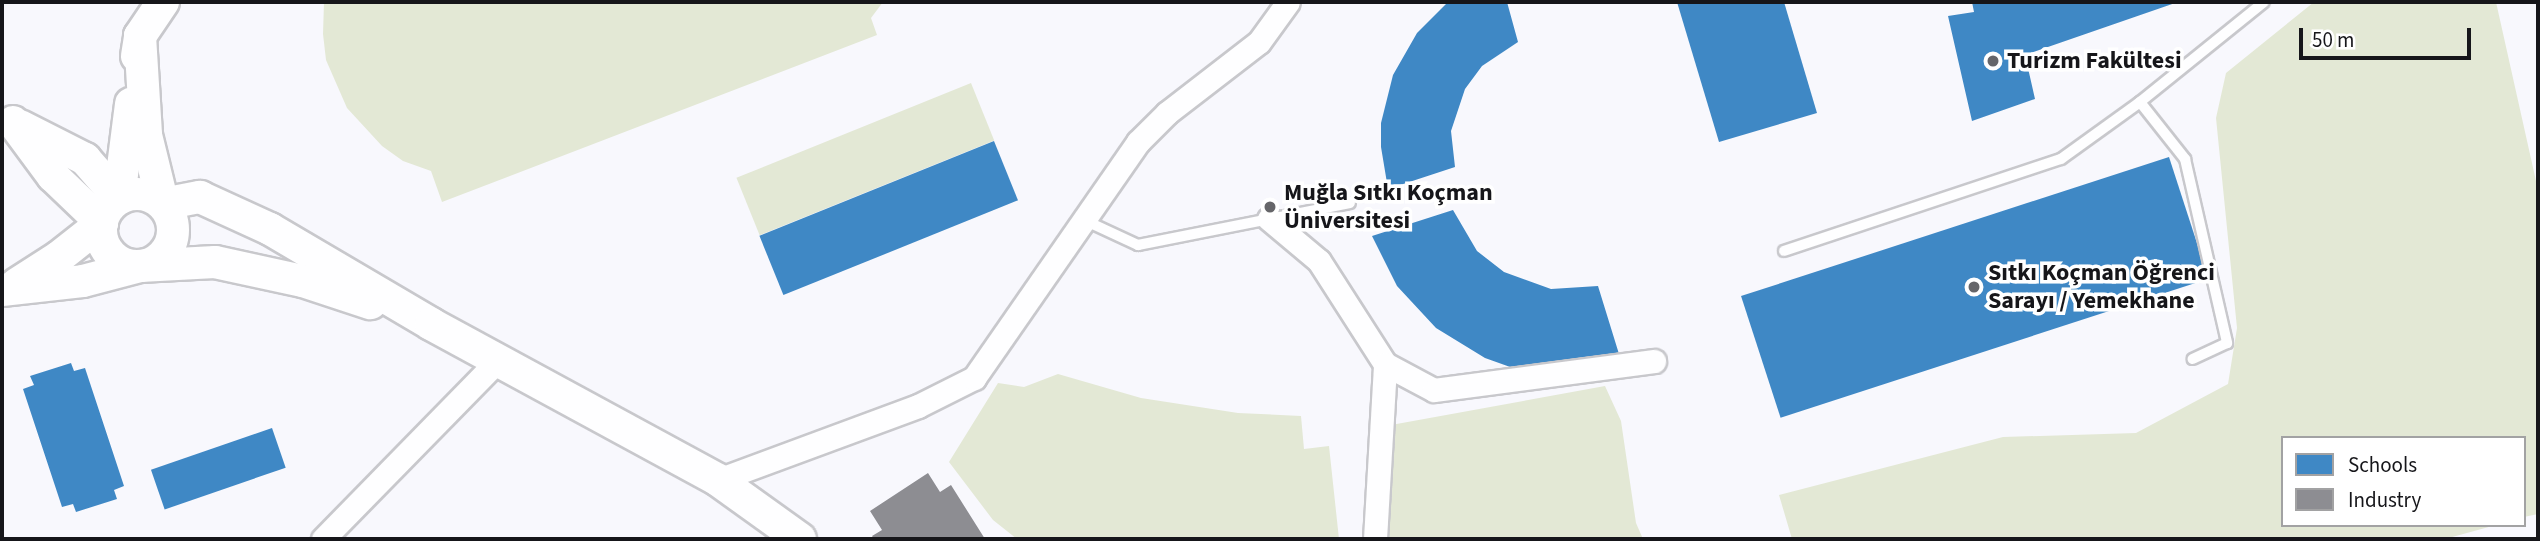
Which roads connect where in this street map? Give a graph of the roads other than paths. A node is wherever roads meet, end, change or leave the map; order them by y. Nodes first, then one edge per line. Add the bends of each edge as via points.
1 (163, 2) edge
2 (1288, 2) edge
3 (2264, 2) edge
4 (140, 36) junction
5 (2140, 102) junction
6 (7, 118) edge
7 (1350, 203) dead end
8 (163, 204) junction
9 (110, 211) junction
10 (1269, 219) junction
11 (1084, 220) junction
12 (1783, 251) dead end
13 (140, 267) junction
14 (7, 288) edge
15 (431, 324) junction
16 (2193, 359) dead end
17 (498, 360) junction
18 (1654, 361) dead end
19 (1385, 364) junction
20 (718, 480) junction
21 (323, 539) edge
22 (800, 539) edge
23 (1376, 539) edge

1 - 4 street
2 - 11 street via 1259,43 1167,113 1138,142
3 - 5 lane
4 - 8 street via 146,135
4 - 9 street
5 - 12 lane via 2061,159
5 - 16 lane via 2185,159 2227,342
6 - 9 street via 85,159
7 - 10 lane
8 - 9 street via 142,194
8 - 13 street via 170,214 173,237 161,257
8 - 15 street via 200,197 270,229
9 - 13 street via 102,241 108,252 128,266
9 - 14 street via 60,257
10 - 11 lane via 1138,245
10 - 19 street via 1319,261
11 - 20 street via 974,378 918,406
13 - 14 street via 83,281
13 - 15 street via 215,262 303,281
15 - 17 street
17 - 20 street
17 - 21 street
18 - 19 street via 1434,390
19 - 23 street
20 - 22 street

